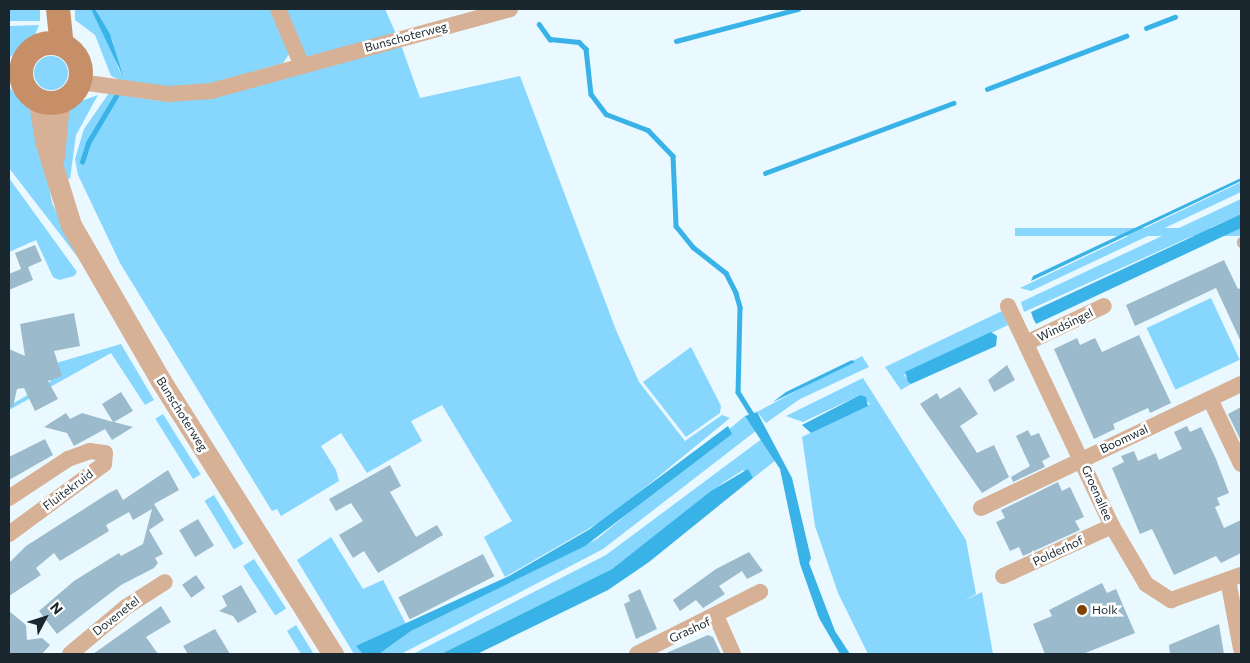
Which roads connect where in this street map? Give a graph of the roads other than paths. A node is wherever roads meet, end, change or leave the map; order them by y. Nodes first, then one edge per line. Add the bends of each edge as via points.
1 (46, 9) edge
2 (58, 9) edge
3 (278, 9) edge
4 (510, 9) edge
5 (51, 45) junction
6 (302, 66) junction
7 (15, 73) edge
8 (80, 82) junction
9 (49, 102) junction
10 (1008, 306) dead end
11 (1104, 306) dead end
12 (1026, 343) junction
13 (1241, 384) edge
14 (1210, 399) junction
15 (1082, 458) junction
16 (1241, 464) edge
17 (9, 498) edge
18 (981, 508) dead end
19 (1112, 526) junction
20 (9, 534) edge
21 (1003, 576) dead end
22 (1235, 578) edge
23 (165, 582) dead end
24 (760, 592) dead end
25 (716, 618) junction
26 (1241, 649) edge
27 (70, 654) edge
28 (333, 654) edge
29 (637, 654) edge
30 (733, 654) edge

1 - 5 main road
2 - 5 main road
3 - 6 street
4 - 6 street, Bunschoterweg
5 - 7 main road
5 - 8 main road via 76,56
6 - 8 street, Bunschoterweg via 188,94 152,93
7 - 9 main road
8 - 9 main road via 76,91
9 - 28 street, Bunschoterweg via 52,164 71,226 161,381
10 - 12 street, Groenallee
11 - 12 street, Windsingel
12 - 15 street, Groenallee
13 - 14 street, Boomwal
14 - 15 street, Boomwal
14 - 16 street
15 - 18 street, Boomwal
15 - 19 street, Groenallee
17 - 20 street, Fluitekruid via 68,459 90,452 104,453 104,464
19 - 21 street, Polderhof
19 - 22 street, Groenallee via 1146,584 1171,600
22 - 26 street
23 - 27 street, Dovenetel via 126,607
24 - 25 street, Grashof
25 - 29 street, Grashof
25 - 30 street, Grashof

